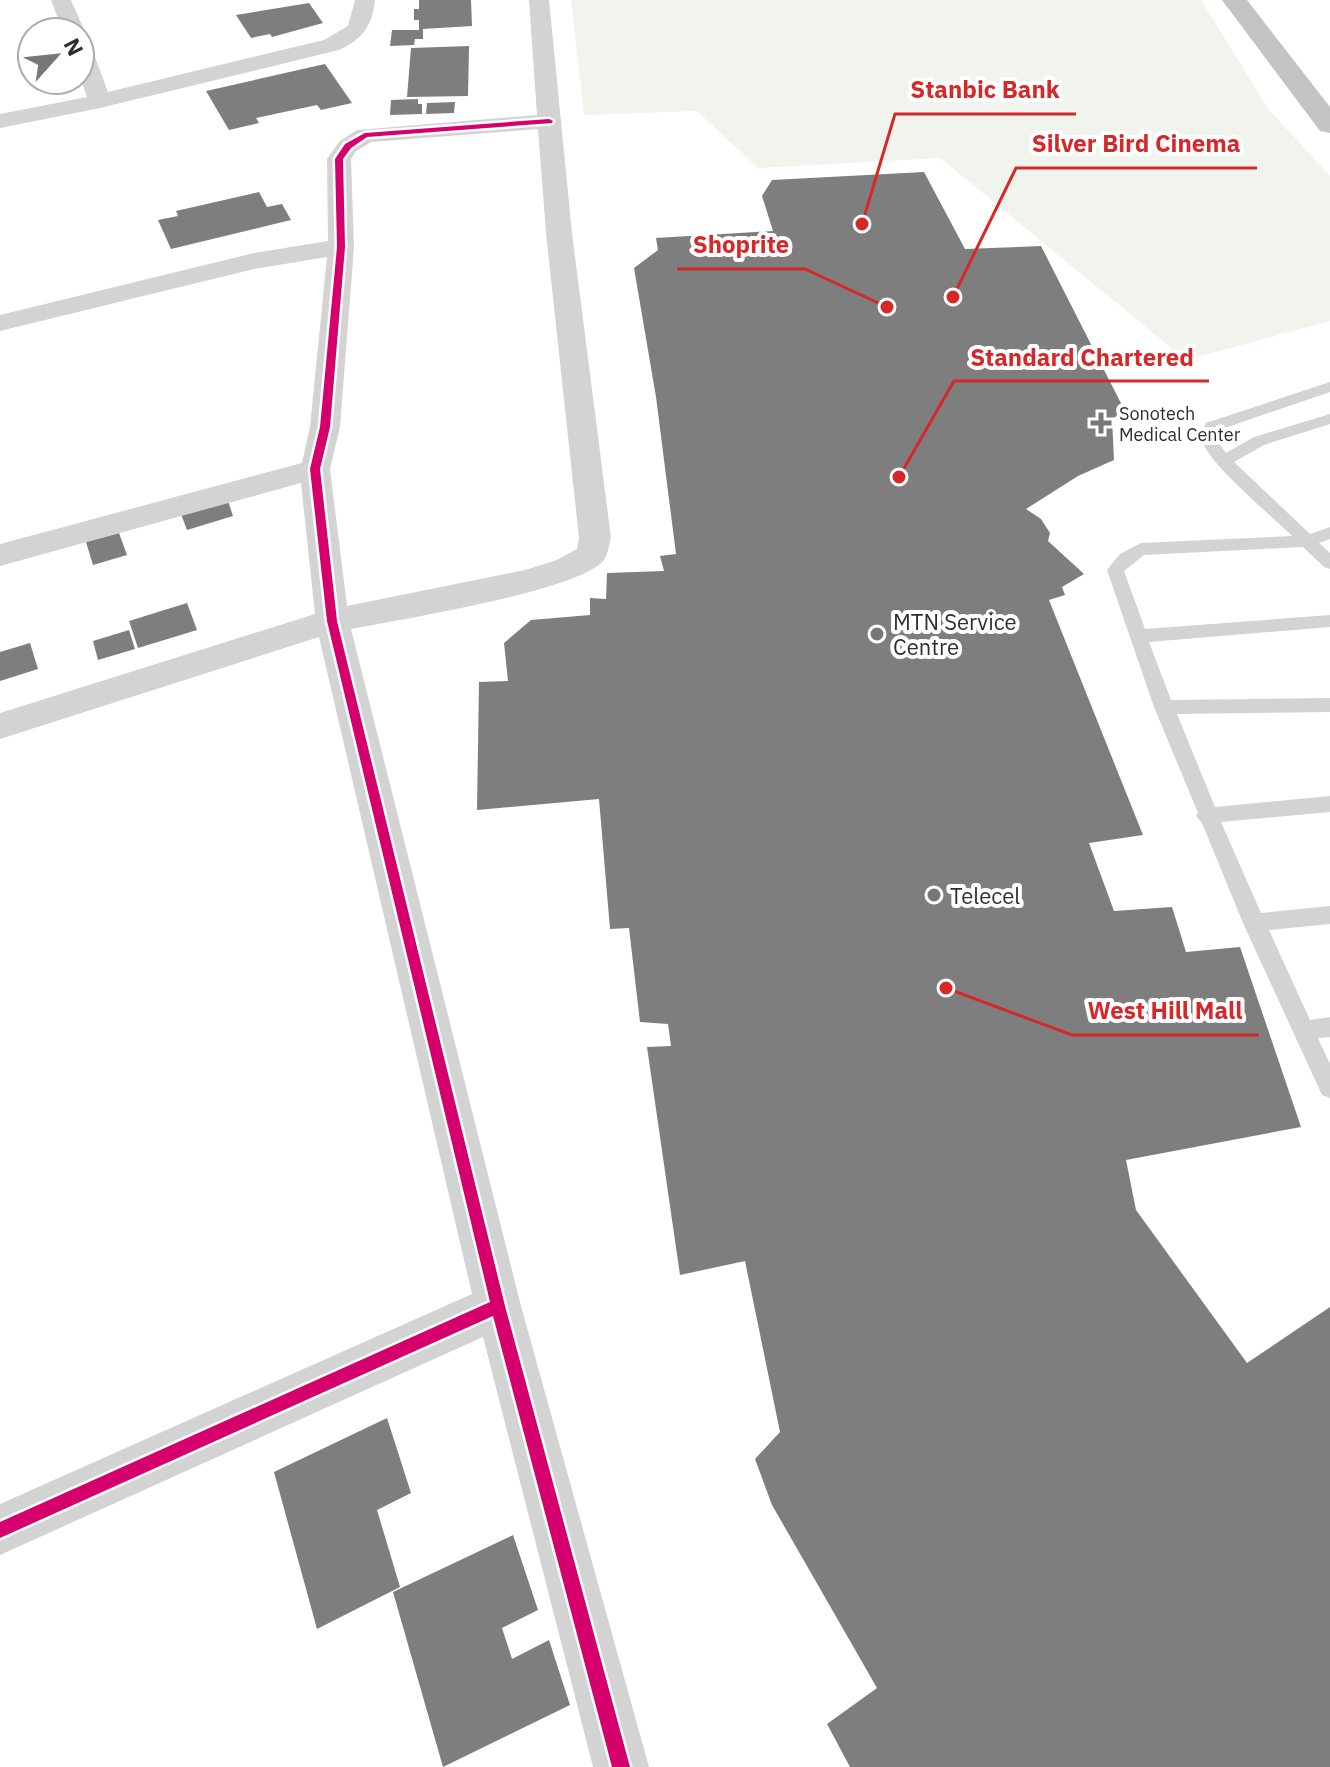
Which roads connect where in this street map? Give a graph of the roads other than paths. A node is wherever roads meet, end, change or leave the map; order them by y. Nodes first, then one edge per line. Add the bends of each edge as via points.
1 (365, 0) edge
2 (539, 0) edge
3 (1234, 0) edge
4 (96, 90) edge
5 (100, 101) junction
6 (0, 121) edge
7 (549, 121) junction
8 (1330, 125) edge
9 (341, 247) junction
10 (0, 323) edge
11 (1330, 387) edge
12 (1330, 419) edge
13 (1224, 461) junction
14 (315, 469) junction
15 (1330, 533) edge
16 (1306, 541) junction
17 (0, 555) edge
18 (1330, 563) edge
19 (332, 621) junction
20 (1330, 621) edge
21 (1138, 636) junction
22 (1330, 705) edge
23 (1163, 707) junction
24 (0, 726) edge
25 (1330, 804) edge
26 (1206, 816) junction
27 (1330, 915) edge
28 (1253, 923) junction
29 (1330, 1027) edge
30 (1303, 1031) junction
31 (1330, 1088) edge
32 (498, 1306) junction
33 (0, 1530) edge
34 (621, 1767) edge

1 - 5 street via 363,21 353,36 331,45
2 - 7 street
3 - 8 highway
4 - 5 street
5 - 6 street
7 - 9 street via 365,135 339,159
7 - 19 street via 595,538 591,555 528,581
9 - 10 street via 254,261
9 - 14 street via 325,427
11 - 13 lane via 1211,427 1211,444
12 - 13 lane via 1259,441
13 - 16 lane
14 - 17 street
14 - 19 street
15 - 16 lane
16 - 18 lane
16 - 21 lane via 1141,549 1115,570
19 - 24 street
19 - 32 street
20 - 21 lane
21 - 23 lane
22 - 23 lane
23 - 26 lane
25 - 26 lane
26 - 28 lane
27 - 28 lane
28 - 30 lane
29 - 30 lane
30 - 31 lane
32 - 33 street
32 - 34 street

